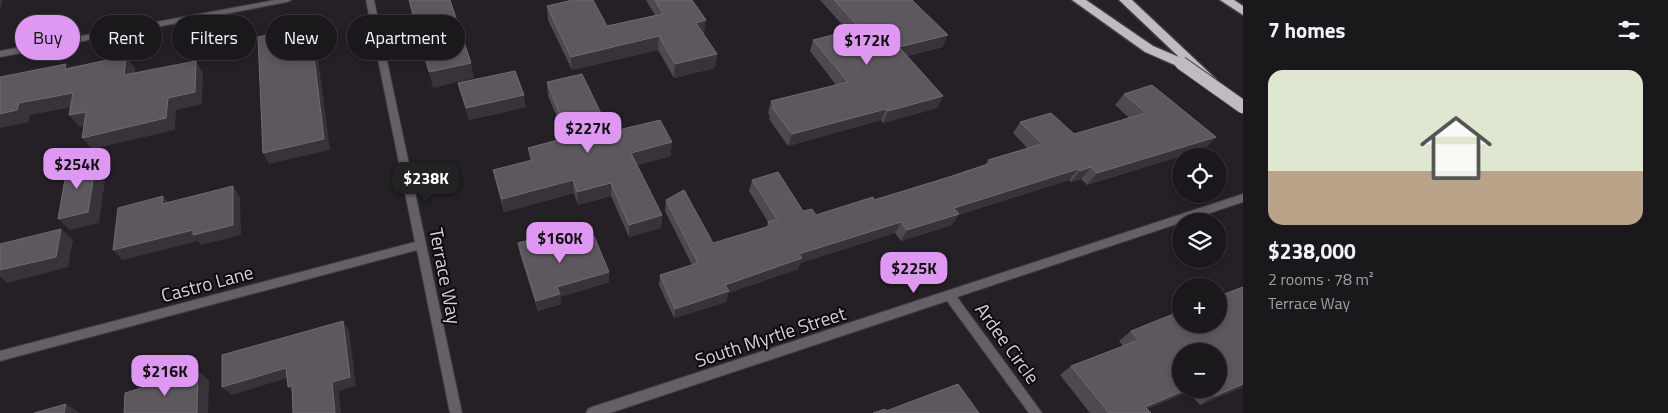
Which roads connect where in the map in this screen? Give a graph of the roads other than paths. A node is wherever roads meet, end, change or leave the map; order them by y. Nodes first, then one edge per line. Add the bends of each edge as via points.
1 (287, 0) edge
2 (370, 0) edge
3 (1078, 0) edge
4 (1095, 0) edge
5 (1125, 0) edge
6 (1226, 0) edge
7 (1243, 11) edge
8 (0, 54) edge
9 (1181, 63) junction
10 (1243, 108) edge
11 (1243, 198) edge
12 (422, 244) junction
13 (950, 296) junction
14 (0, 356) edge
15 (456, 413) edge
16 (592, 413) edge
17 (1036, 413) edge

1 - 8 street
2 - 12 street, Terrace Way
3 - 9 highway via 1149,49
4 - 9 highway
5 - 10 highway
6 - 7 highway
9 - 10 highway, bridge
11 - 13 street, South Myrtle Street
12 - 14 street, Castro Lane
12 - 15 street, Terrace Way
13 - 16 street, South Myrtle Street
13 - 17 street, Ardee Circle

